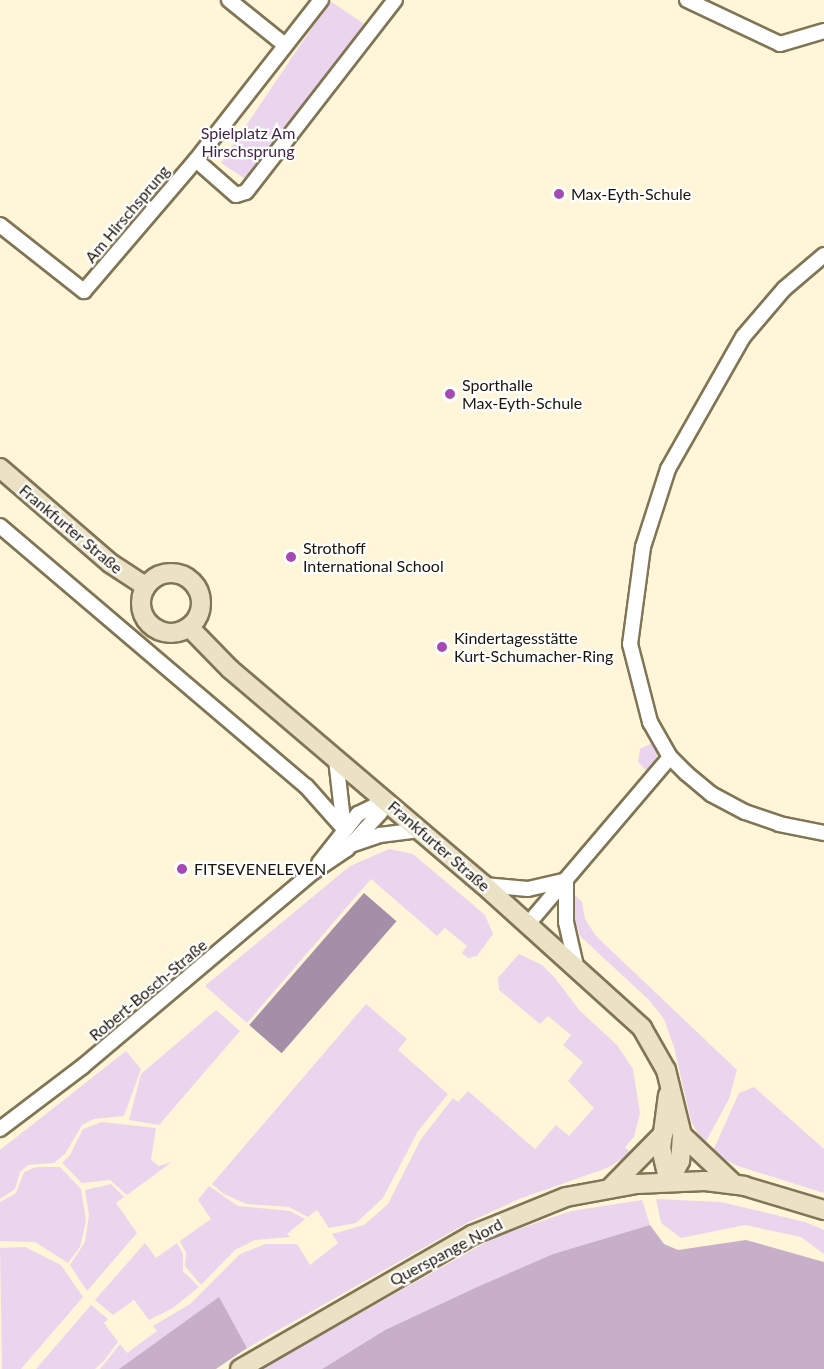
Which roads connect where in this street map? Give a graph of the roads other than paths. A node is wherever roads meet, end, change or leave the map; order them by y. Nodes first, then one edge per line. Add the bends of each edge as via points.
1 (229, 0) edge
2 (321, 0) edge
3 (395, 0) edge
4 (687, 0) edge
5 (824, 31) edge
6 (285, 45) junction
7 (196, 159) junction
8 (0, 225) edge
9 (824, 255) edge
10 (0, 468) edge
11 (0, 526) edge
12 (145, 586) junction
13 (189, 627) junction
14 (670, 757) junction
15 (336, 759) junction
16 (386, 801) junction
17 (344, 829) junction
18 (420, 830) junction
19 (824, 833) edge
20 (352, 844) junction
21 (313, 872) junction
22 (566, 880) junction
23 (484, 885) junction
24 (528, 924) junction
25 (576, 966) junction
26 (669, 1081) junction
27 (0, 1129) edge
28 (663, 1134) junction
29 (682, 1135) junction
30 (669, 1182) junction
31 (734, 1184) junction
32 (610, 1188) junction
33 (824, 1210) edge
34 (240, 1369) edge

1 - 6 street
2 - 6 street, Am Hirschsprung
3 - 7 street via 246,192 236,195
4 - 5 street via 780,45
6 - 7 street, Am Hirschsprung
7 - 8 street, Am Hirschsprung via 84,291
9 - 14 street via 784,289 743,337 668,469 654,509 636,579 630,644 650,722
10 - 12 street, Frankfurter Straße via 110,563
11 - 17 street via 306,786
12 - 13 street via 140,604 154,628 172,633
12 - 13 street via 166,573 182,574 191,580 198,589 200,609
13 - 15 street, Frankfurter Straße via 230,669
14 - 19 street via 724,802 778,824
14 - 22 street
15 - 16 street, Frankfurter Straße
15 - 17 street
16 - 17 street, Robert-Bosch-Straße via 358,814
16 - 18 street, Frankfurter Straße
16 - 20 street, Robert-Bosch-Straße
17 - 21 street, Robert-Bosch-Straße
18 - 20 street via 380,835
18 - 23 street, Frankfurter Straße
20 - 21 street, Robert-Bosch-Straße
21 - 27 street, Robert-Bosch-Straße via 107,1046
22 - 23 street via 528,889
22 - 24 street
22 - 25 street via 566,922
23 - 24 street, Frankfurter Straße
24 - 25 street, Frankfurter Straße
25 - 26 street, Frankfurter Straße via 642,1028 662,1058
26 - 28 street, Frankfurter Straße
26 - 29 street, Frankfurter Straße
28 - 30 street, Frankfurter Straße via 662,1155
28 - 32 street
29 - 30 street, Frankfurter Straße via 680,1161
29 - 31 street
30 - 31 street
30 - 32 street, Querspange Nord
31 - 33 street
32 - 34 street, Querspange Nord via 566,1197 472,1235

